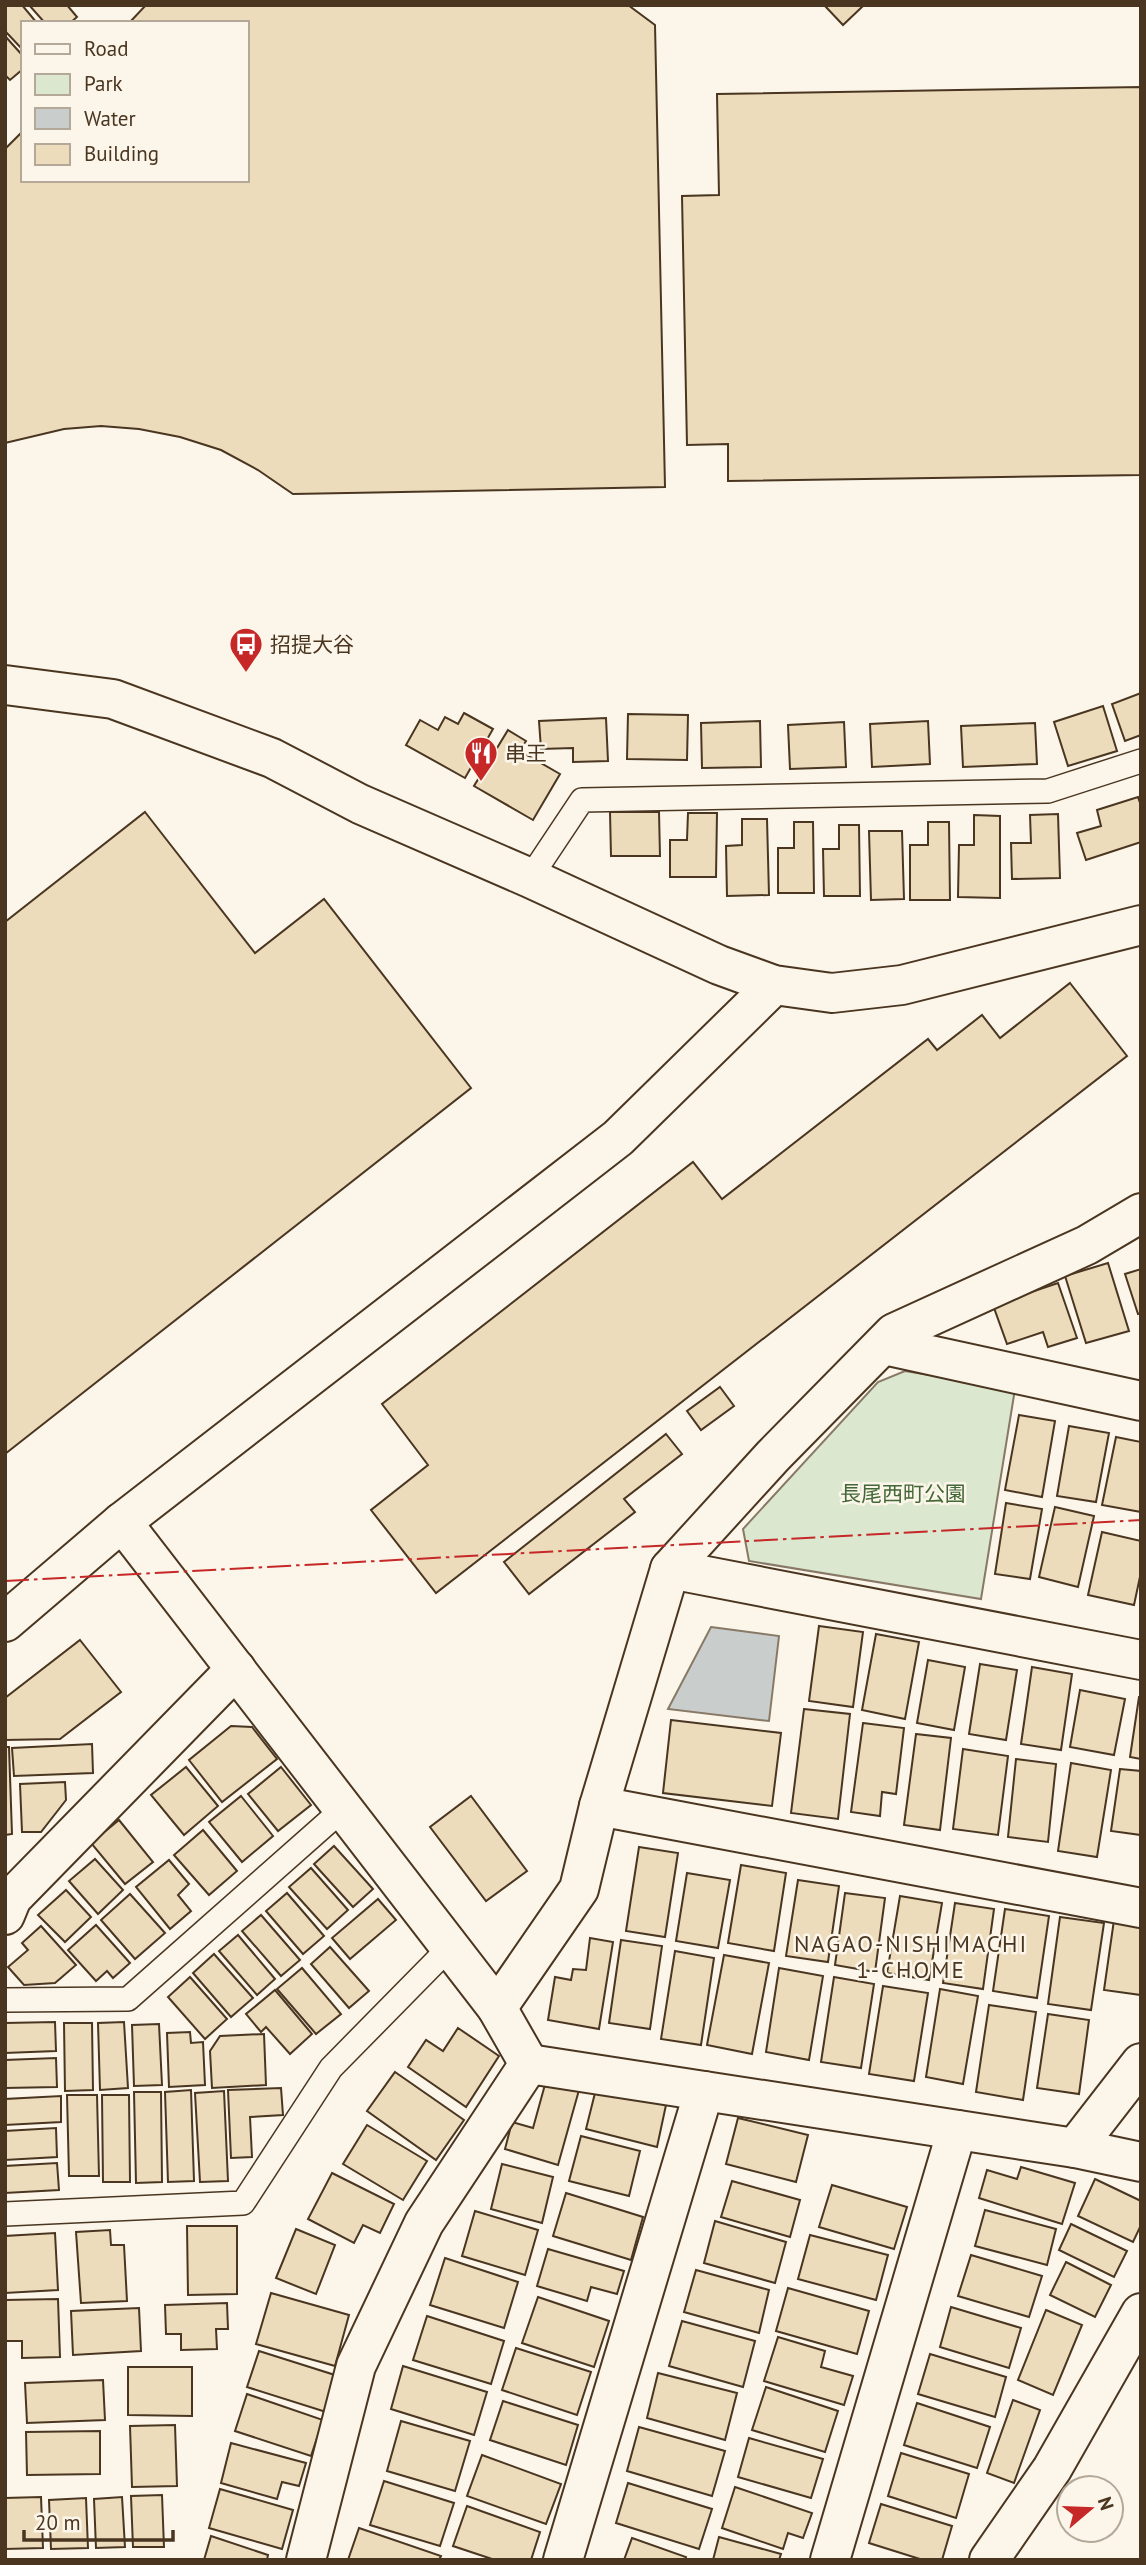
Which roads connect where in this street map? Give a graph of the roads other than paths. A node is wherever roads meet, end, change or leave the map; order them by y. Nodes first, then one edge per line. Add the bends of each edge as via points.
1 (5, 685) edge
2 (1141, 761) edge
3 (530, 878) junction
4 (1141, 925) edge
5 (774, 985) junction
6 (1141, 1213) edge
7 (884, 1345) junction
8 (1141, 1401) edge
9 (122, 1522) junction
10 (670, 1569) junction
11 (5, 1622) edge
12 (1141, 1660) edge
13 (236, 1669) junction
14 (599, 1806) junction
15 (344, 1808) junction
16 (1141, 1908) edge
17 (5, 1915) edge
18 (450, 1947) junction
19 (5, 2000) edge
20 (497, 2008) junction
21 (1141, 2063) edge
22 (529, 2064) junction
23 (704, 2091) junction
24 (957, 2130) junction
25 (1075, 2148) junction
26 (1141, 2162) edge
27 (5, 2214) edge
28 (1141, 2313) edge
29 (306, 2560) edge
30 (563, 2560) edge
31 (830, 2560) edge
32 (989, 2560) edge

1 - 3 street via 114,699 272,758 359,804
2 - 3 lane via 1048,791 582,800
3 - 5 street via 719,965
4 - 5 street via 902,985 832,993
5 - 9 street via 618,1139
6 - 7 street via 1087,1245 894,1333
7 - 8 street
7 - 10 street via 773,1456
9 - 11 street
9 - 13 street
10 - 12 street
10 - 14 street
13 - 15 street
13 - 17 street via 12,1898
14 - 16 street
14 - 20 street via 579,1889
15 - 18 street
15 - 19 lane via 128,1999
18 - 20 street
18 - 27 lane via 331,2068 243,2203
20 - 22 street
21 - 25 street
22 - 23 street
22 - 29 street via 424,2223 356,2366
23 - 24 street
23 - 30 street
24 - 25 street
24 - 31 street
25 - 26 street
28 - 32 street via 1052,2469

